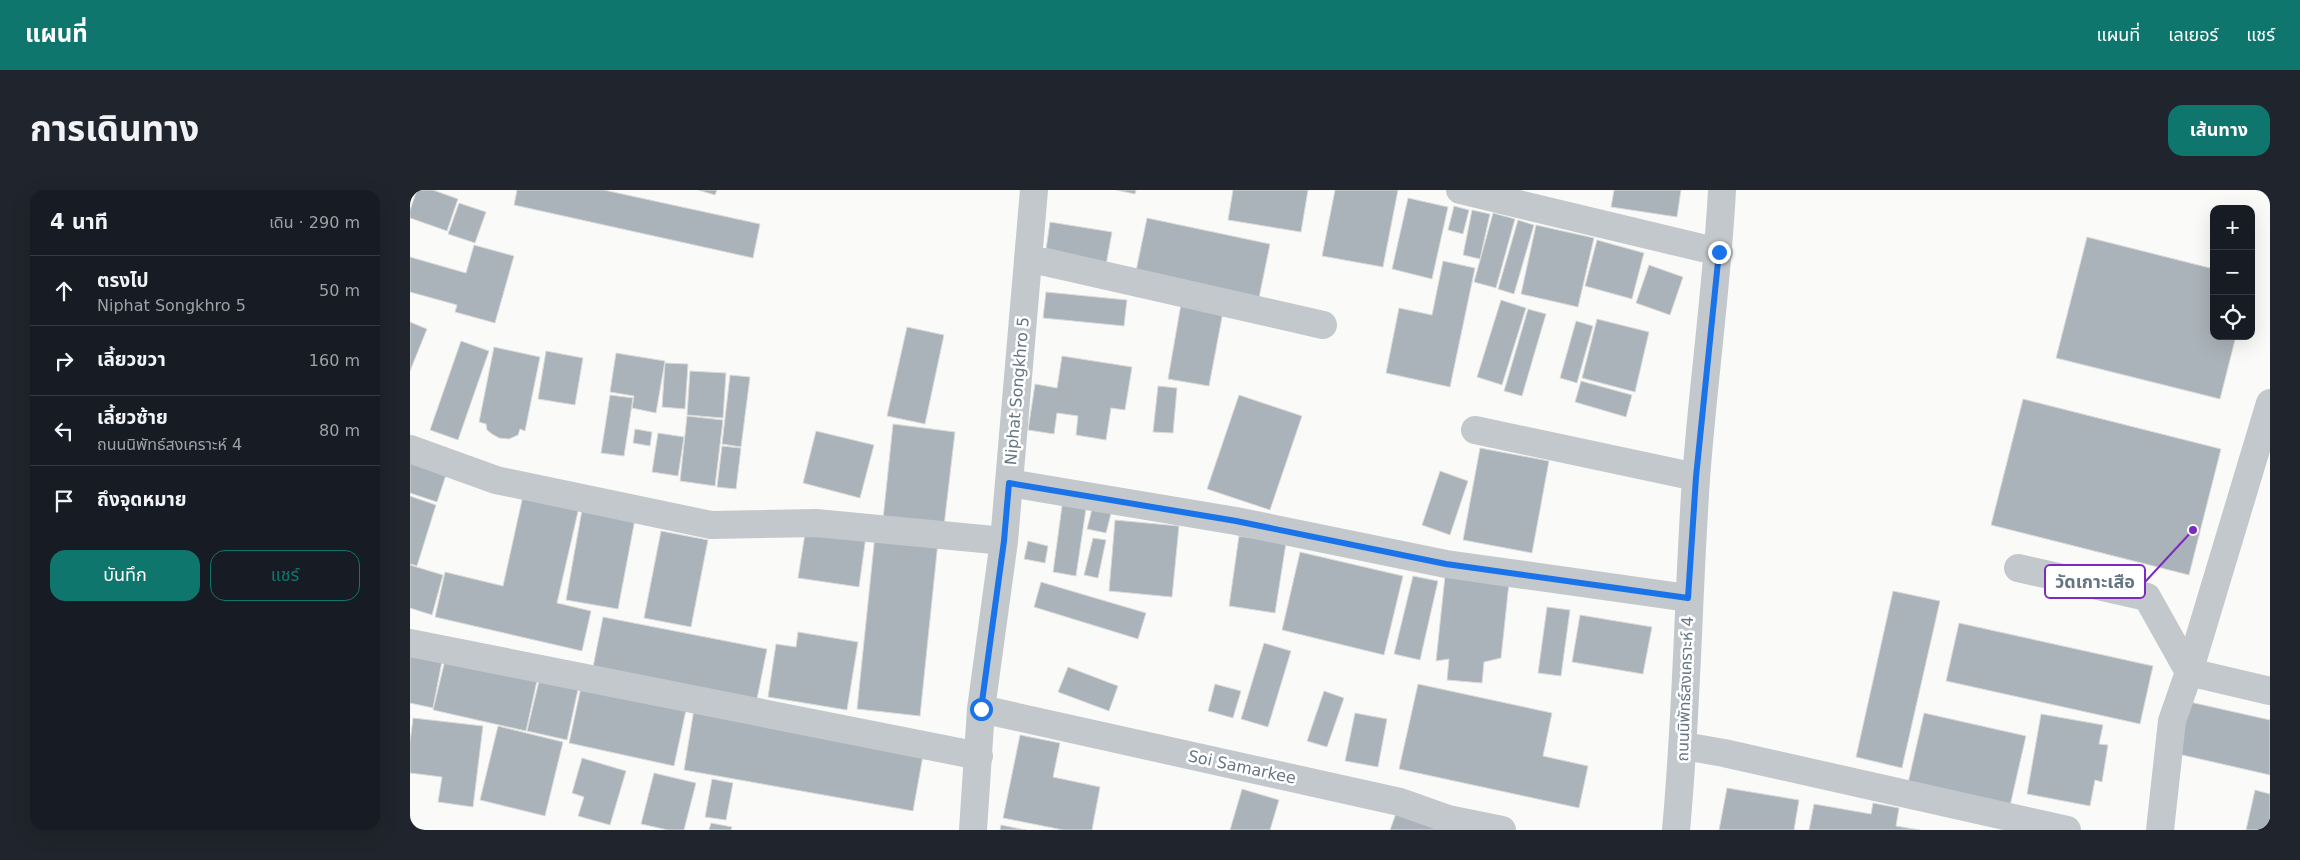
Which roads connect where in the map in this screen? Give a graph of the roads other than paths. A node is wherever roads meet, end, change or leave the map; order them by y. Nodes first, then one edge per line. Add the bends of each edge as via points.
1 (1034, 190) edge
2 (1460, 190) edge
3 (1722, 190) edge
4 (1719, 252) junction
5 (1028, 258) junction
6 (1323, 325) dead end
7 (2270, 403) edge
8 (1475, 430) dead end
9 (410, 449) edge
10 (1696, 477) junction
11 (1009, 483) junction
12 (1004, 541) junction
13 (2018, 568) dead end
14 (1688, 598) junction
15 (410, 643) edge
16 (2189, 672) junction
17 (2270, 691) edge
18 (981, 709) junction
19 (1684, 746) junction
20 (979, 756) junction
21 (972, 830) edge
22 (1502, 830) edge
23 (1676, 830) edge
24 (2067, 830) edge
25 (2160, 830) edge

1 - 5 street, Niphat Songkhro 5
2 - 4 street
3 - 4 street, ถนนนิพัทธ์สงเคราะห์ 4
4 - 10 street, ถนนนิพัทธ์สงเคราะห์ 4
5 - 6 street
5 - 11 street, Niphat Songkhro 5
7 - 16 street
8 - 10 street
9 - 12 street via 496,480 711,525 816,523
10 - 14 street, ถนนนิพัทธ์สงเคราะห์ 4
11 - 12 street, Niphat Songkhro 5
11 - 14 street via 1236,521 1446,564
12 - 18 street, Niphat Songkhro 5
13 - 16 street via 2147,597
14 - 19 street, ถนนนิพัทธ์สงเคราะห์ 4
15 - 20 street
16 - 17 street
16 - 25 street via 2172,721
18 - 20 street, Niphat Songkhro 5
18 - 22 street, Soi Samarkee via 1400,802 1448,819
19 - 23 street, ถนนนิพัทธ์สงเคราะห์ 4
19 - 24 street
20 - 21 street, Niphat Songkhro 5

